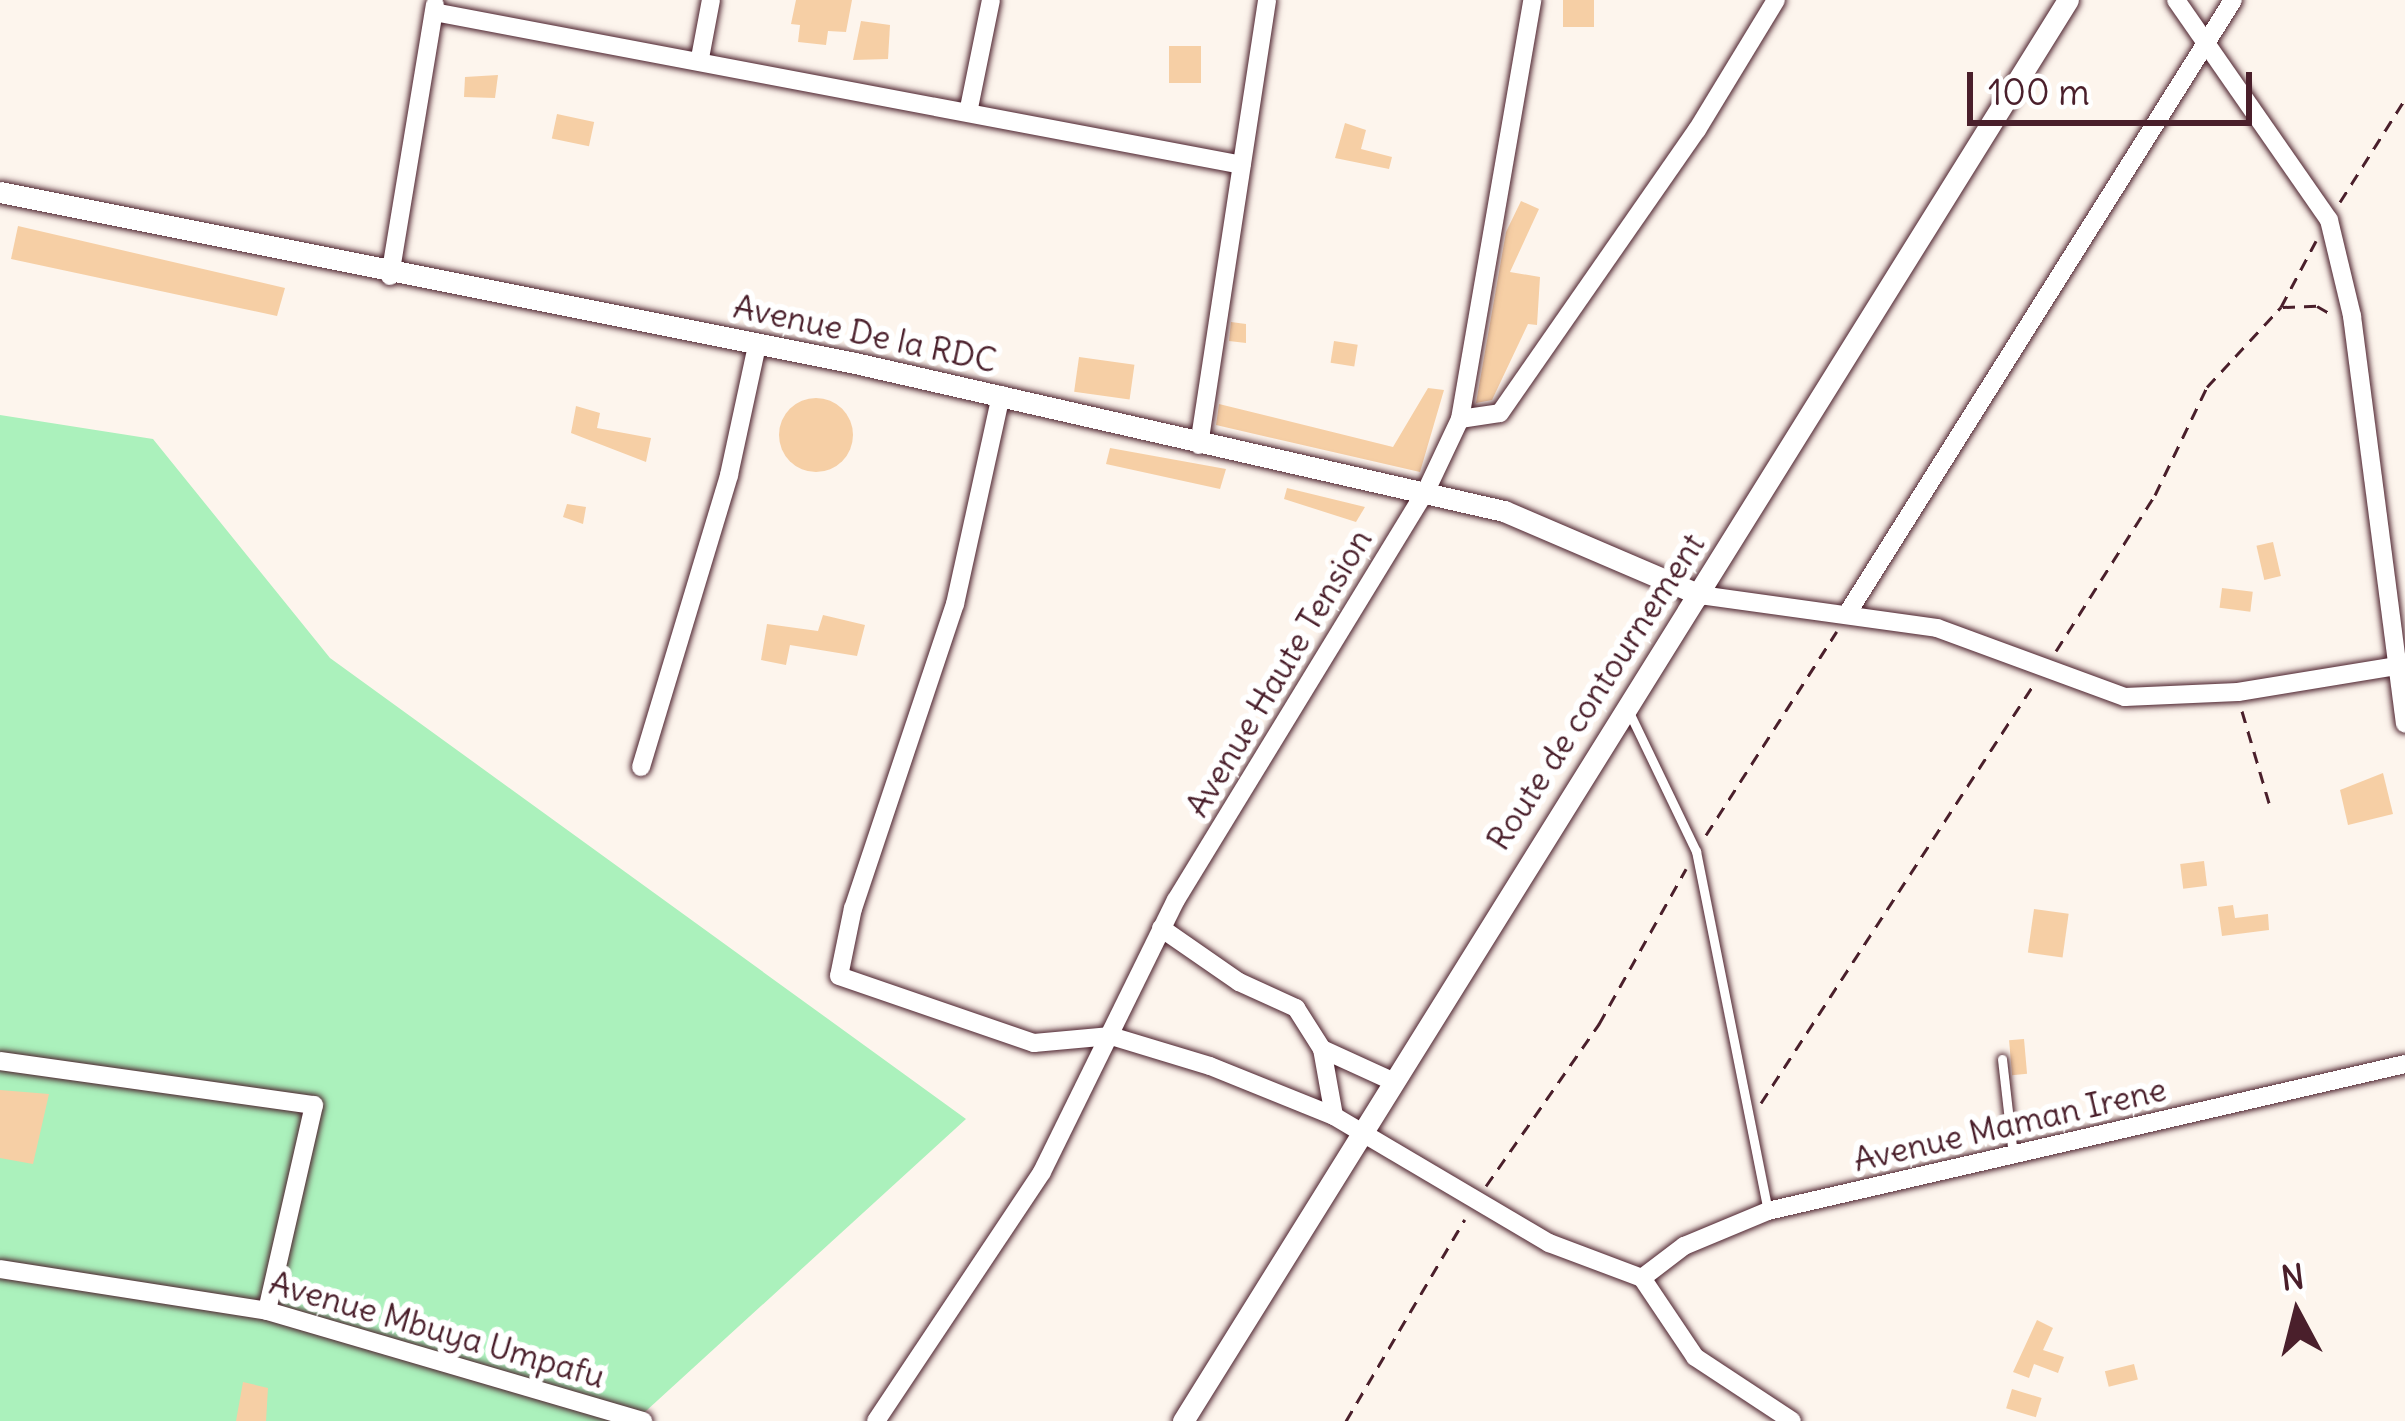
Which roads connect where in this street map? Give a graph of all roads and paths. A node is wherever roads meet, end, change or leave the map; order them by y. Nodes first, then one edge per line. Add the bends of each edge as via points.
1 (711, 0) edge
2 (991, 0) edge
3 (1267, 0) edge
4 (1532, 0) edge
5 (1775, 0) edge
6 (2068, 0) edge
7 (2176, 0) edge
8 (2233, 0) edge
9 (435, 6) edge
10 (2209, 38) junction
11 (700, 58) junction
12 (2405, 99) edge
13 (970, 109) junction
14 (1242, 165) junction
15 (0, 191) edge
16 (2329, 220) junction
17 (390, 276) junction
18 (2281, 307) junction
19 (2352, 316) junction
20 (757, 345) junction
21 (1001, 395) junction
22 (1460, 419) junction
23 (1199, 445) junction
24 (1422, 497) junction
25 (1700, 595) junction
26 (1847, 614) junction
27 (2400, 666) edge
28 (2042, 672) junction
29 (2238, 692) junction
30 (1628, 710) junction
31 (2405, 724) edge
32 (641, 767) dead end
33 (2269, 803) dead end
34 (1696, 850) junction
35 (1161, 928) junction
36 (1111, 1036) junction
37 (1322, 1049) junction
38 (2002, 1059) dead end
39 (0, 1061) edge
40 (2405, 1064) edge
41 (1392, 1081) junction
42 (1334, 1116) junction
43 (1749, 1119) junction
44 (1361, 1130) junction
45 (2013, 1155) junction
46 (1477, 1199) junction
47 (1768, 1211) junction
48 (0, 1269) edge
49 (1642, 1278) junction
50 (268, 1311) junction
51 (644, 1421) edge
52 (876, 1421) edge
53 (1183, 1421) edge
54 (1346, 1421) edge
55 (1792, 1421) edge

1 - 11 street
2 - 13 street
3 - 14 street
4 - 22 street, Avenue Haute Tension
5 - 22 street via 1697,130 1499,413
6 - 25 street, Route de contournement
7 - 10 street
8 - 10 street
9 - 11 street
9 - 17 street
10 - 16 street
10 - 26 street
11 - 13 street
12 - 16 path
13 - 14 street
14 - 23 street
15 - 17 street, Avenue De la RDC
16 - 18 path
16 - 19 street
17 - 20 street, Avenue De la RDC
18 - 19 path
18 - 28 path via 2207,387 2156,495
19 - 27 street
20 - 21 street, Avenue De la RDC
20 - 32 street via 729,475
21 - 23 street, Avenue De la RDC
21 - 36 street via 956,604 836,969 860,986 1034,1043
22 - 24 street, Avenue Haute Tension
23 - 24 street, Avenue De la RDC
24 - 25 street, Avenue De la RDC via 1504,512
24 - 35 street, Avenue Haute Tension
25 - 26 street
25 - 30 street, Route de contournement
26 - 28 street via 1937,628
26 - 34 path
27 - 29 street
27 - 31 street
28 - 29 street via 2125,697
28 - 43 path
29 - 33 path
30 - 34 lane
30 - 41 street, Route de contournement
34 - 43 lane
34 - 46 path via 1599,1024
35 - 36 street, Avenue Haute Tension
35 - 37 street via 1239,982 1296,1008
36 - 42 street
36 - 52 street, Avenue Haute Tension via 1042,1172
37 - 41 street
37 - 42 street
38 - 45 lane
39 - 50 street via 314,1105
40 - 45 street, Avenue Maman Irene
41 - 44 street, Route de contournement
42 - 44 street
43 - 47 lane
44 - 46 street
44 - 53 street, Route de contournement
45 - 47 street, Avenue Maman Irene
46 - 49 street via 1550,1243
46 - 54 path
47 - 49 street, Avenue Maman Irene via 1684,1246
48 - 50 street, Avenue Mbuya Umpafu
49 - 55 street via 1695,1357
50 - 51 street, Avenue Mbuya Umpafu

